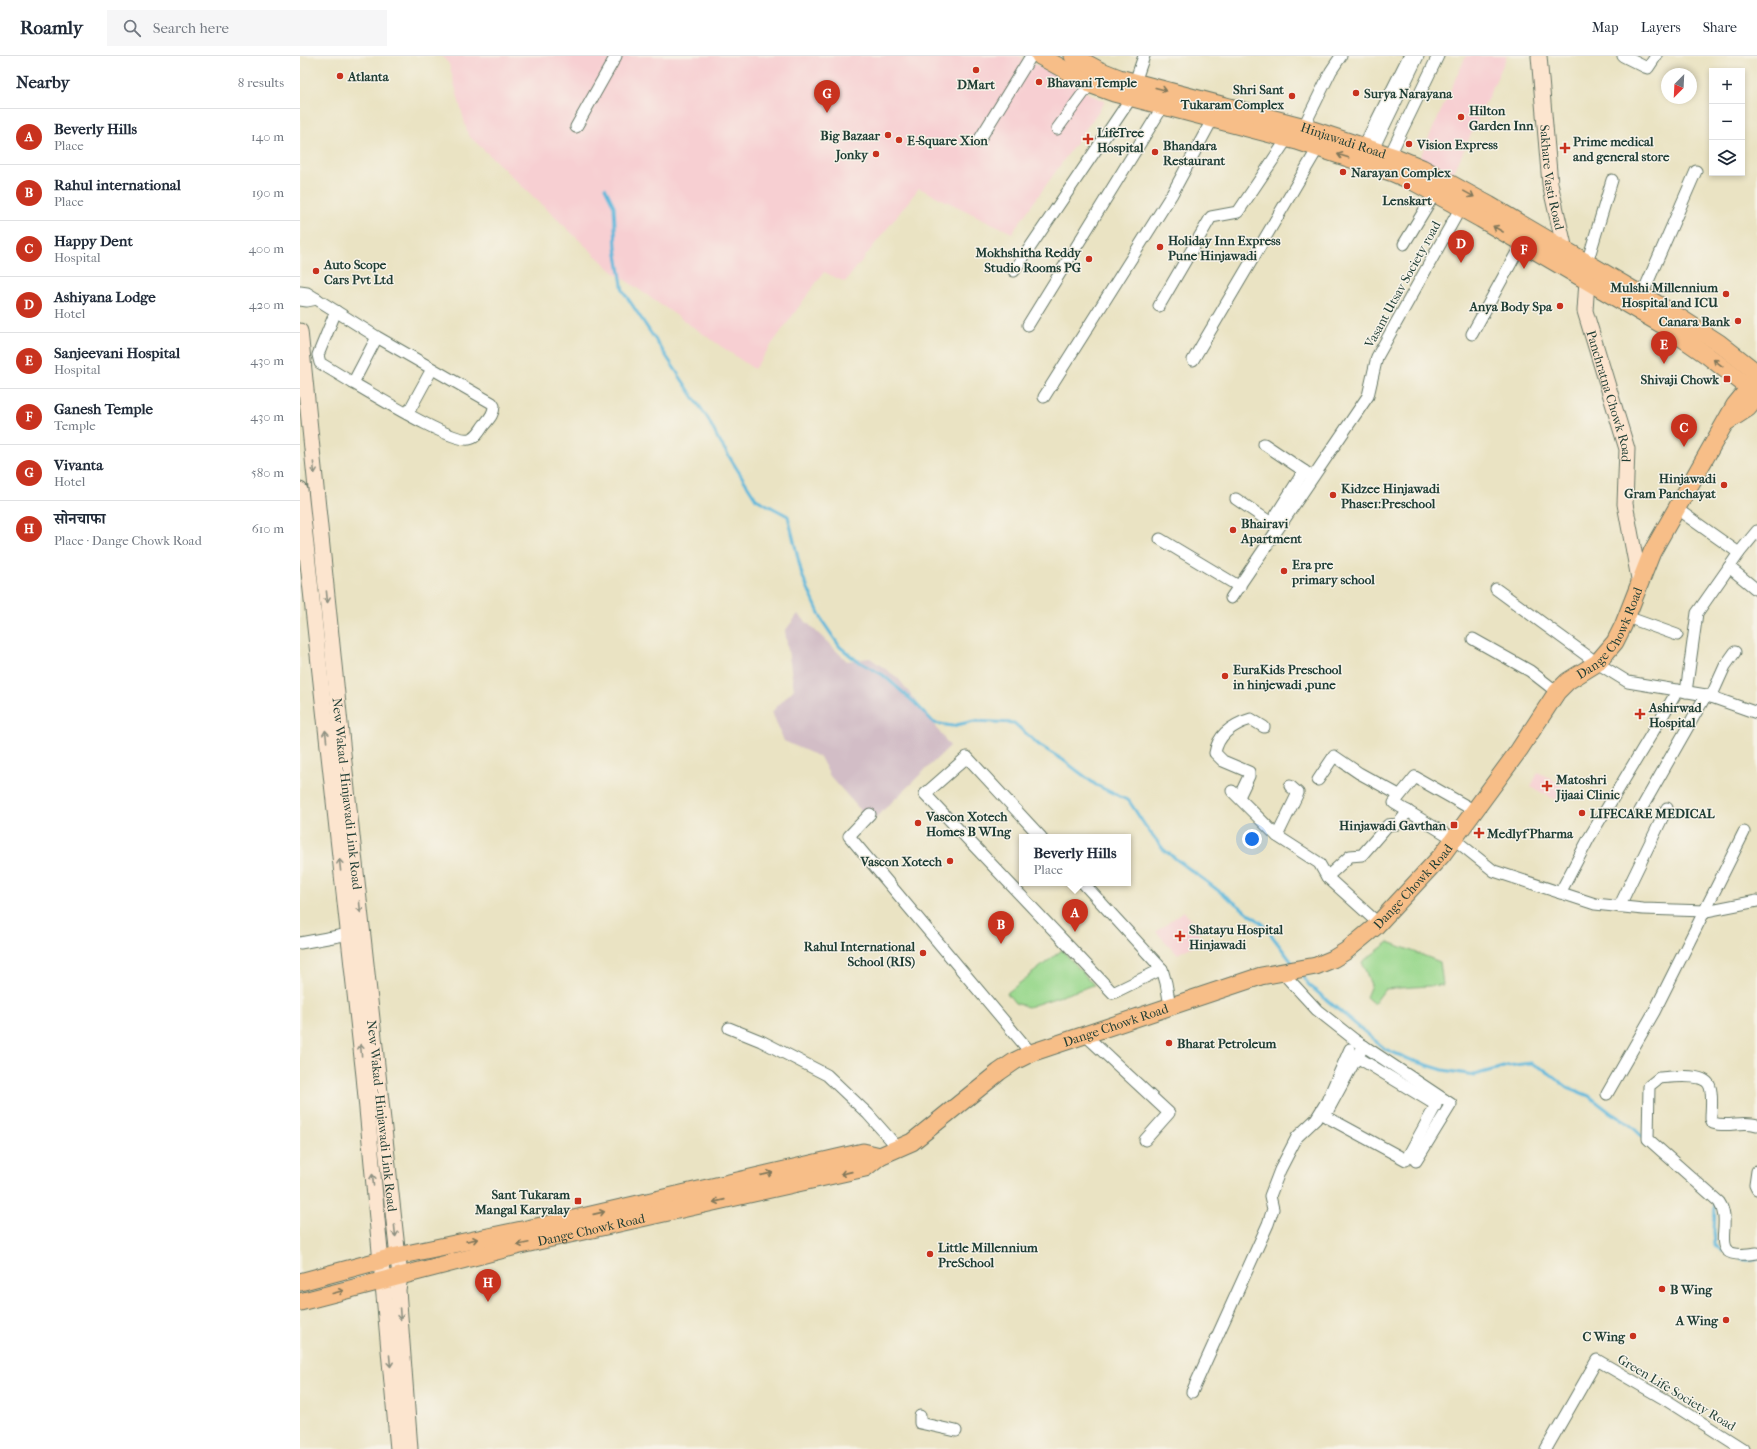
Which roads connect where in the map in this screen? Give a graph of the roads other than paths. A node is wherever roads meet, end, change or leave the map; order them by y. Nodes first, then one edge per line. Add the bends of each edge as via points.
1 (616, 56) edge
2 (1031, 56) edge
3 (1040, 56) edge
4 (1073, 56) edge
5 (1144, 56) edge
6 (1341, 56) edge
7 (1409, 56) edge
8 (1418, 56) edge
9 (1438, 56) edge
10 (1539, 56) edge
11 (1623, 56) edge
12 (1656, 56) edge
13 (1090, 84) junction
14 (1133, 90) junction
15 (1163, 106) junction
16 (1212, 120) junction
17 (1304, 126) junction
18 (576, 127) dead end
19 (1057, 129) dead end
20 (1287, 139) junction
21 (978, 142) dead end
22 (1318, 148) junction
23 (1368, 148) junction
24 (1390, 155) junction
25 (1696, 171) dead end
26 (1612, 180) dead end
27 (1435, 193) junction
28 (1461, 207) junction
29 (1522, 243) junction
30 (1404, 244) dead end
31 (1561, 256) junction
32 (1587, 263) junction
33 (1014, 271) dead end
34 (1586, 280) junction
35 (300, 292) edge
36 (1642, 295) junction
37 (317, 299) junction
38 (300, 300) edge
39 (1159, 306) dead end
40 (336, 311) junction
41 (1028, 325) dead end
42 (300, 331) edge
43 (1472, 334) dead end
44 (377, 337) junction
45 (1193, 360) dead end
46 (432, 368) junction
47 (353, 383) junction
48 (1755, 386) edge
49 (1044, 397) dead end
50 (408, 413) junction
51 (1264, 444) dead end
52 (1308, 472) junction
53 (300, 490) edge
54 (1236, 499) dead end
55 (1677, 510) junction
56 (1275, 526) junction
57 (1757, 531) edge
58 (1160, 539) dead end
59 (322, 553) junction
60 (1739, 553) junction
61 (307, 556) junction
62 (1729, 567) junction
63 (1640, 584) junction
64 (1240, 587) junction
65 (1496, 589) dead end
66 (1757, 590) edge
67 (1231, 598) dead end
68 (1626, 617) junction
69 (1677, 635) dead end
70 (1473, 639) dead end
71 (1734, 652) dead end
72 (1596, 663) junction
73 (1682, 691) junction
74 (1557, 692) junction
75 (1708, 696) junction
76 (1757, 713) edge
77 (1264, 727) dead end
78 (1318, 780) dead end
79 (1290, 786) dead end
80 (1399, 795) junction
81 (1667, 808) dead end
82 (1408, 811) junction
83 (1475, 811) junction
84 (1640, 811) dead end
85 (870, 814) dead end
86 (1744, 832) dead end
87 (1038, 834) edge
88 (1277, 836) junction
89 (1454, 839) junction
90 (1327, 877) junction
91 (1086, 886) edge
92 (1560, 893) junction
93 (1757, 901) edge
94 (1619, 906) junction
95 (1706, 911) junction
96 (1378, 923) junction
97 (355, 933) junction
98 (300, 943) edge
99 (1162, 969) junction
100 (1279, 972) junction
101 (1170, 1006) junction
102 (729, 1028) dead end
103 (1084, 1034) junction
104 (1364, 1046) junction
105 (1031, 1053) junction
106 (1354, 1053) junction
107 (371, 1075) junction
108 (1607, 1094) dead end
109 (1757, 1125) edge
110 (1145, 1140) dead end
111 (899, 1149) junction
112 (1416, 1161) dead end
113 (1757, 1171) edge
114 (1757, 1189) edge
115 (690, 1199) junction
116 (1757, 1253) edge
117 (397, 1256) junction
118 (381, 1260) junction
119 (400, 1276) junction
120 (382, 1280) junction
121 (300, 1282) edge
122 (300, 1302) edge
123 (1192, 1392) dead end
124 (920, 1416) dead end
125 (956, 1431) dead end
126 (398, 1449) edge
127 (410, 1449) edge
128 (1546, 1449) edge
129 (1743, 1449) edge

1 - 18 street
2 - 21 street
3 - 13 main road
4 - 14 main road, Hinjawadi Road
5 - 14 street
6 - 17 street
7 - 23 street
8 - 23 street
9 - 24 street
10 - 31 main road, Sakhare Vasti Road via 1550,184
11 - 12 street via 1648,68
13 - 14 main road via 1114,93
13 - 19 street
14 - 15 main road
14 -> 17 main road, Hinjawadi Road
14 - 33 street
15 - 16 main road
15 - 41 street
16 - 20 main road
16 - 49 street via 1172,194
17 - 23 main road, Hinjawadi Road
20 - 22 main road
20 - 39 street via 1238,212 1211,217
27 -> 22 main road via 1393,172
22 - 45 street
23 - 24 main road, Hinjawadi Road
24 -> 31 main road, Hinjawadi Road via 1447,181
25 - 36 street
26 - 32 street
27 - 28 main road
27 - 30 street
29 -> 28 main road
28 - 52 street, Vasant Utsav Society road via 1377,357 1368,396
29 - 31 main road
29 - 43 street
31 - 32 main road, Hinjawadi Road
31 - 34 main road
32 - 36 main road, Hinjawadi Road
48 -> 34 main road via 1666,327
34 - 63 main road, Panchratna Chowk Road via 1585,311 1627,449 1625,504
35 - 37 street
36 - 48 main road, Hinjawadi Road via 1719,343
37 - 38 street
37 - 40 street
40 - 44 street
40 - 47 street via 318,355 320,363
42 -> 59 main road, New Wakad - Hinjawadi Link Road
44 - 46 street
44 - 47 street
46 - 50 street
46 - 50 street via 492,403 493,414 474,438 467,440 440,431
47 - 50 street
48 - 55 main road, Dange Chowk Road via 1735,405
51 - 52 street
52 - 56 street, Vasant Utsav Society road
53 - 61 main road, New Wakad - Hinjawadi Link Road
54 - 56 street
55 - 60 street
55 - 63 main road, Dange Chowk Road via 1652,552
56 - 64 street, Vasant Utsav Society road
57 - 60 street
58 - 64 street
59 - 61 main road
59 -> 97 main road, New Wakad - Hinjawadi Link Road
60 - 62 street
97 -> 61 main road, New Wakad - Hinjawadi Link Road
62 - 66 street
62 - 73 street via 1697,613
63 - 68 main road, Dange Chowk Road
64 - 67 street, Vasant Utsav Society road
65 - 72 street
68 - 69 street
68 - 72 main road, Dange Chowk Road via 1615,642
70 - 74 street via 1530,671
71 - 75 street
72 - 73 street via 1628,682
72 - 74 main road, Dange Chowk Road
73 - 75 street
73 - 92 street via 1589,838
74 - 83 main road, Dange Chowk Road
75 - 76 street
75 - 84 street
77 - 88 street via 1251,719 1238,723 1226,732 1216,745 1215,753 1223,760 1249,772 1249,776 1236,794
78 - 80 street via 1334,756
79 - 88 street via 1298,793
80 - 82 street via 1394,803
80 - 83 street via 1415,776
81 - 94 street
82 - 89 street
82 - 90 street via 1398,824 1388,825 1362,855 1350,856
83 - 89 main road, Dange Chowk Road
85 - 105 street via 849,836
86 - 95 street
87 - 99 street via 967,757 925,794 1113,993
88 - 90 street via 1319,862
89 - 92 street via 1494,871
89 - 96 main road, Dange Chowk Road via 1430,869
90 - 96 street
91 - 99 street
92 - 94 street via 1595,904
93 - 95 street
94 - 95 street
95 - 108 street via 1654,1012
96 - 100 main road, Dange Chowk Road via 1334,959 1316,966
97 - 98 street
97 - 107 main road, New Wakad - Hinjawadi Link Road
99 - 101 street
100 - 101 main road, Dange Chowk Road
100 - 104 street via 1317,1010
101 - 103 main road, Dange Chowk Road
102 - 111 street via 761,1041 826,1075 868,1114
103 - 105 main road, Dange Chowk Road
103 - 110 street via 1169,1113
104 - 106 street
104 - 112 street via 1451,1104
105 - 111 main road, Dange Chowk Road via 999,1072 912,1142
106 - 106 street via 1436,1105 1406,1160 1325,1116
106 - 123 street via 1316,1119 1297,1137 1280,1170 1270,1196 1274,1209
107 -> 117 main road, New Wakad - Hinjawadi Link Road
118 -> 107 main road, New Wakad - Hinjawadi Link Road
109 - 116 street via 1749,1122 1718,1125 1713,1123 1710,1086 1697,1077 1659,1078 1650,1086 1648,1139 1724,1209 1724,1245 1727,1251 1733,1255
111 - 115 main road, Dange Chowk Road via 880,1156 865,1168
113 - 114 street
117 -> 115 main road, Dange Chowk Road via 565,1221
115 -> 119 main road, Dange Chowk Road
117 - 118 main road, Dange Chowk Road
117 - 119 main road, New Wakad - Hinjawadi Link Road
118 - 120 main road, New Wakad - Hinjawadi Link Road
118 - 121 main road, Dange Chowk Road
119 - 120 main road, Dange Chowk Road
119 -> 127 main road, New Wakad - Hinjawadi Link Road via 398,1290
122 -> 120 main road, Dange Chowk Road
120 -> 126 main road, New Wakad - Hinjawadi Link Road
124 - 125 street via 920,1424
128 - 129 street, Green Life Society Road via 1597,1360

